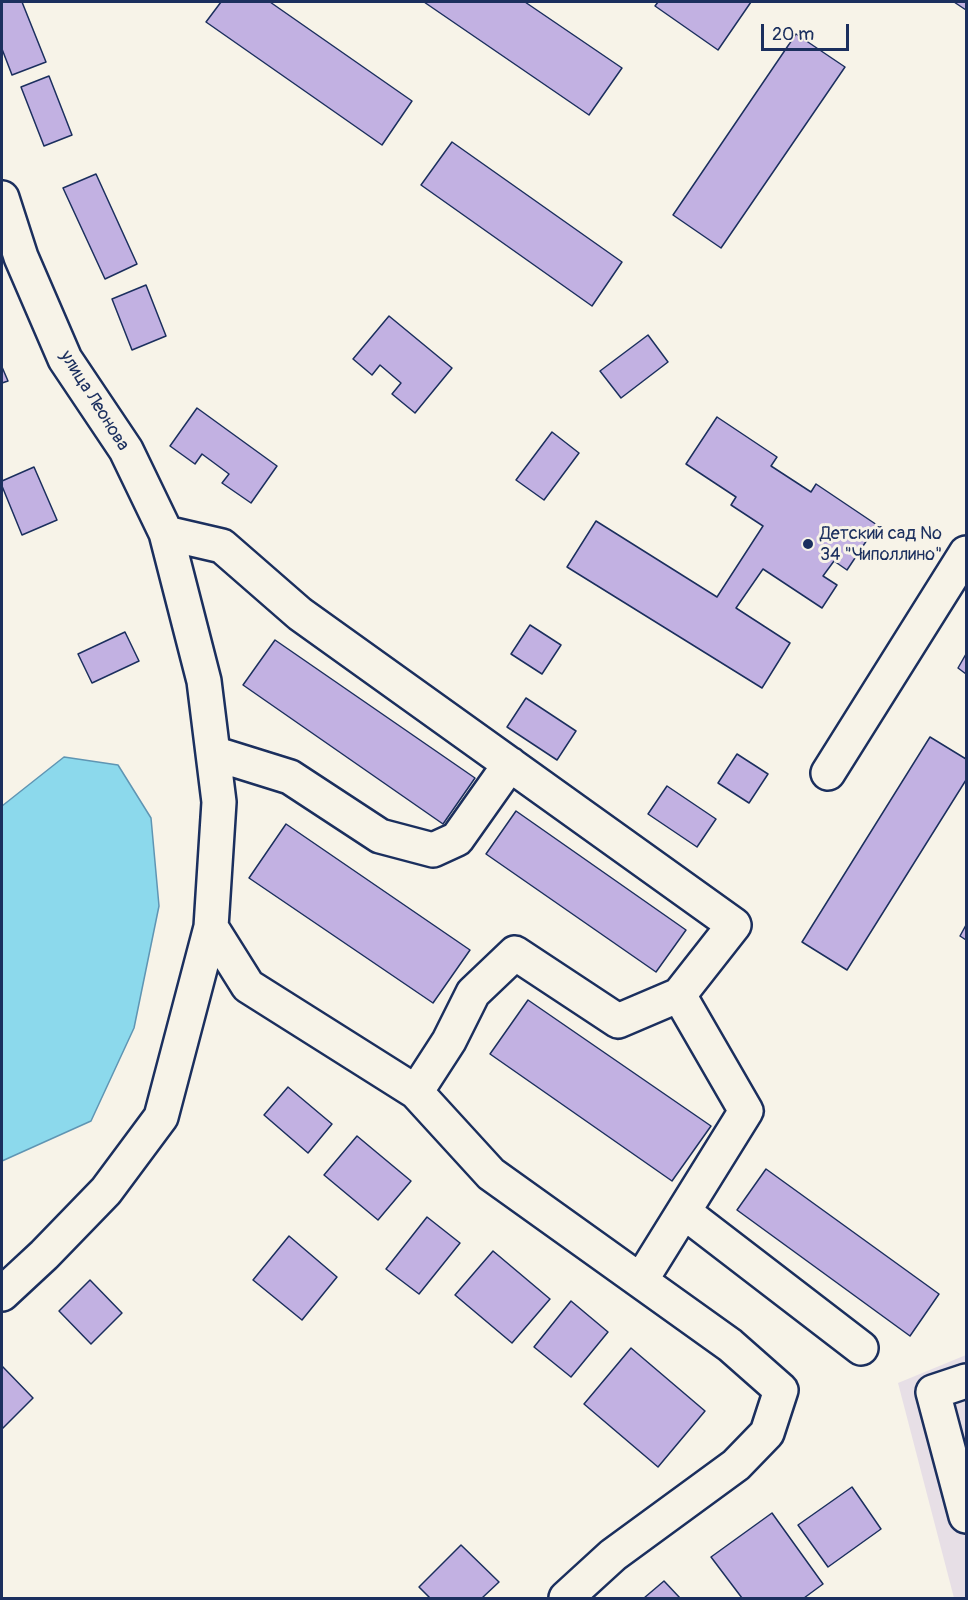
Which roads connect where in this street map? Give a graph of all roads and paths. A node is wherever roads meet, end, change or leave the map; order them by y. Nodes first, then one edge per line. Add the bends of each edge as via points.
1 (2, 198) edge
2 (166, 534) junction
3 (966, 554) edge
4 (213, 753) junction
5 (510, 764) junction
6 (828, 773) dead end
7 (211, 927) junction
8 (679, 995) junction
9 (416, 1092) junction
10 (684, 1212) junction
11 (642, 1280) junction
12 (2, 1294) edge
13 (861, 1348) dead end
14 (966, 1381) edge
15 (966, 1516) edge
16 (566, 1599) edge

1 - 2 street, улица Леонова via 21,257 65,359 126,450
2 - 4 street, улица Леонова via 204,681
2 - 5 street via 222,546 300,614
3 - 6 street
4 - 5 street via 290,777 380,836 433,850 457,839
4 - 7 street, улица Леонова via 219,802
5 - 8 street via 734,925
7 - 9 street via 248,986
7 - 12 street, улица Леонова via 161,1117 106,1191
8 - 9 street via 618,1021 515,953 473,993 449,1041
8 - 10 street via 746,1111
9 - 11 street via 491,1174
10 - 11 street
10 - 13 street
11 - 16 street via 730,1345 781,1390 767,1433 736,1465 613,1555
14 - 15 street via 933,1392

